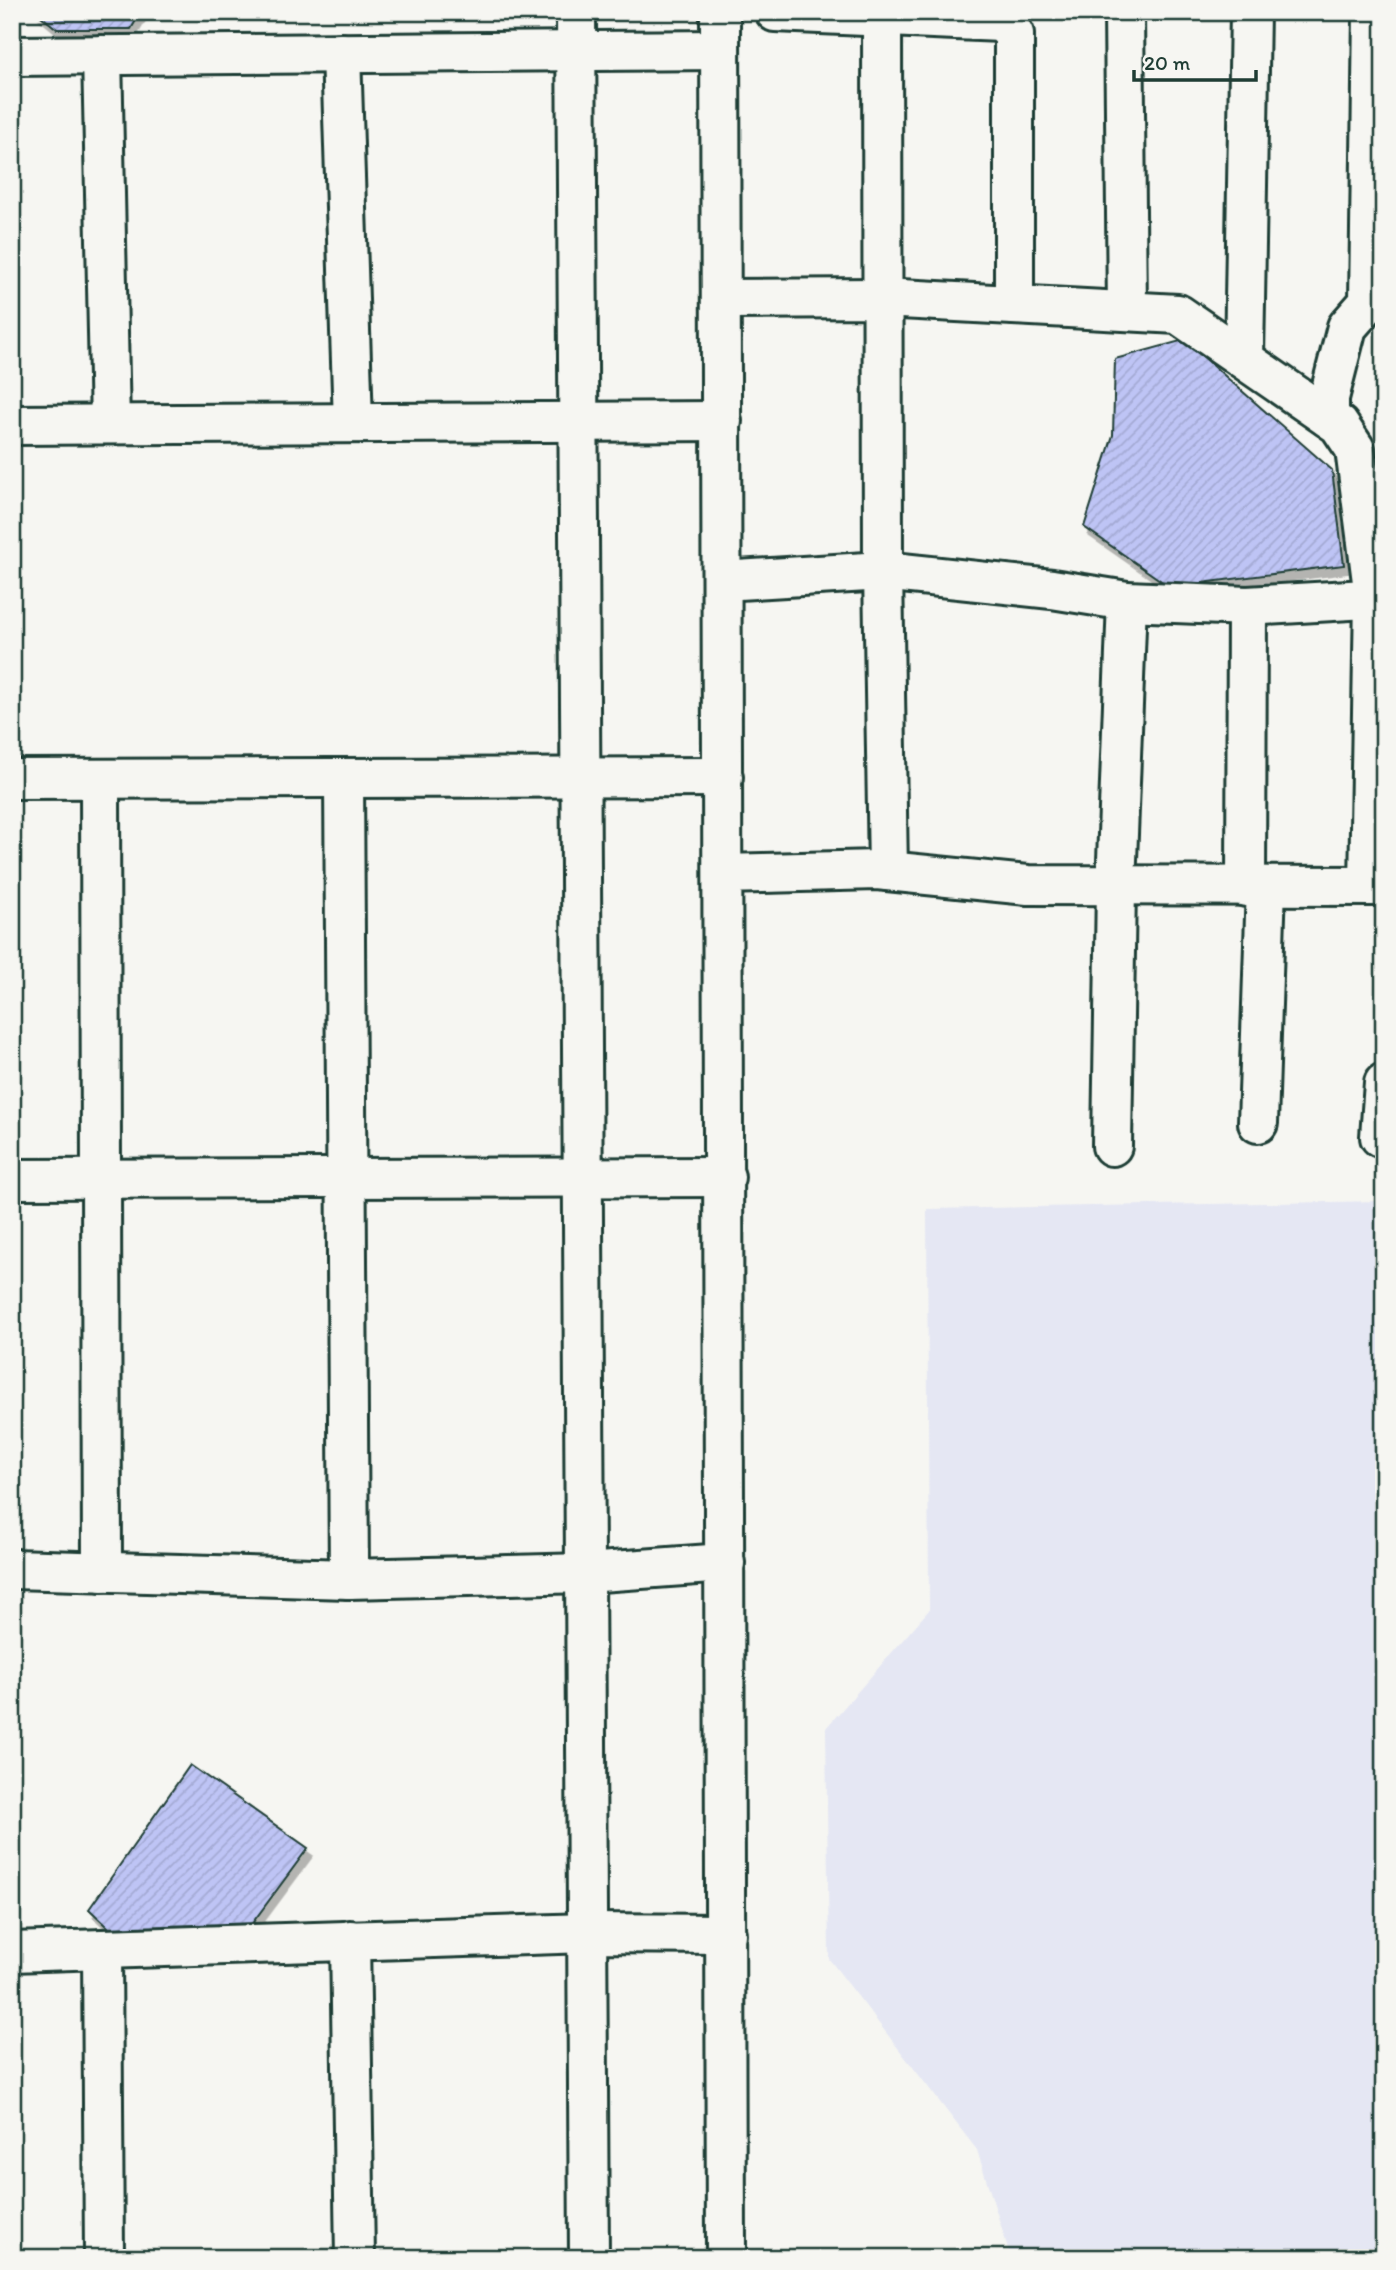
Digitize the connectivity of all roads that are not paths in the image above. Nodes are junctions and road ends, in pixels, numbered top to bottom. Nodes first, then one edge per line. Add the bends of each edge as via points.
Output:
1 (576, 12) edge
2 (720, 12) edge
3 (775, 12) edge
4 (1124, 12) edge
5 (1250, 12) edge
6 (1373, 12) edge
7 (882, 17) junction
8 (992, 17) edge
9 (720, 50) junction
10 (576, 51) junction
11 (341, 54) junction
12 (102, 55) junction
13 (12, 56) edge
14 (882, 298) junction
15 (721, 299) junction
16 (1014, 305) junction
17 (1128, 312) junction
18 (1244, 359) junction
19 (1328, 418) junction
20 (722, 421) junction
21 (579, 422) junction
22 (353, 423) junction
23 (110, 424) junction
24 (12, 425) edge
25 (883, 570) junction
26 (722, 581) junction
27 (1379, 598) edge
28 (1127, 601) junction
29 (1247, 606) junction
30 (723, 777) junction
31 (344, 778) junction
32 (581, 778) junction
33 (12, 779) edge
34 (100, 779) junction
35 (888, 871) junction
36 (724, 874) junction
37 (1116, 886) junction
38 (1376, 886) edge
39 (1256, 887) junction
40 (1384, 1083) edge
41 (1258, 1123) dead end
42 (1380, 1137) dead end
43 (1112, 1146) dead end
44 (583, 1177) junction
45 (725, 1177) junction
46 (345, 1178) junction
47 (101, 1179) junction
48 (12, 1180) edge
49 (725, 1563) junction
50 (12, 1569) edge
51 (103, 1572) junction
52 (585, 1573) junction
53 (349, 1579) junction
54 (587, 1933) junction
55 (726, 1934) junction
56 (350, 1940) junction
57 (103, 1949) junction
58 (12, 1952) edge
59 (104, 2258) edge
60 (355, 2258) edge
61 (589, 2258) edge
62 (726, 2258) edge

1 - 10 street
2 - 9 street
3 - 7 street
4 - 17 street
5 - 18 street
6 - 19 street via 1369,302 1347,327
7 - 8 street
7 - 14 street
8 - 16 street via 1014,34
9 - 10 street
9 - 15 street
10 - 11 street
10 - 21 street
11 - 12 street
11 - 22 street
12 - 13 street
12 - 23 street
14 - 15 street
14 - 16 street
14 - 25 street
15 - 20 street
16 - 17 street
17 - 18 street via 1178,314
18 - 19 street
19 - 27 street via 1339,425 1355,449
20 - 21 street
20 - 26 street
21 - 22 street
21 - 32 street
22 - 23 street
23 - 24 street
25 - 26 street
25 - 28 street
25 - 35 street
26 - 30 street
27 - 29 street
27 - 38 street
28 - 29 street
28 - 37 street
29 - 39 street
30 - 32 street
30 - 36 street
31 - 32 street
31 - 34 street
31 - 46 street
32 - 44 street
33 - 34 street
34 - 47 street
35 - 36 street
35 - 37 street via 1028,885
36 - 45 street
37 - 39 street
37 - 43 street
38 - 39 street
39 - 41 street
40 - 42 street
44 - 45 street
44 - 46 street
44 - 52 street
45 - 49 street
46 - 47 street
46 - 53 street
47 - 48 street
47 - 51 street
49 - 52 street
49 - 55 street
50 - 51 street
51 - 53 street
52 - 53 street
52 - 54 street
54 - 55 street
54 - 56 street
54 - 61 street
55 - 62 street
56 - 57 street
56 - 60 street
57 - 58 street
57 - 59 street

